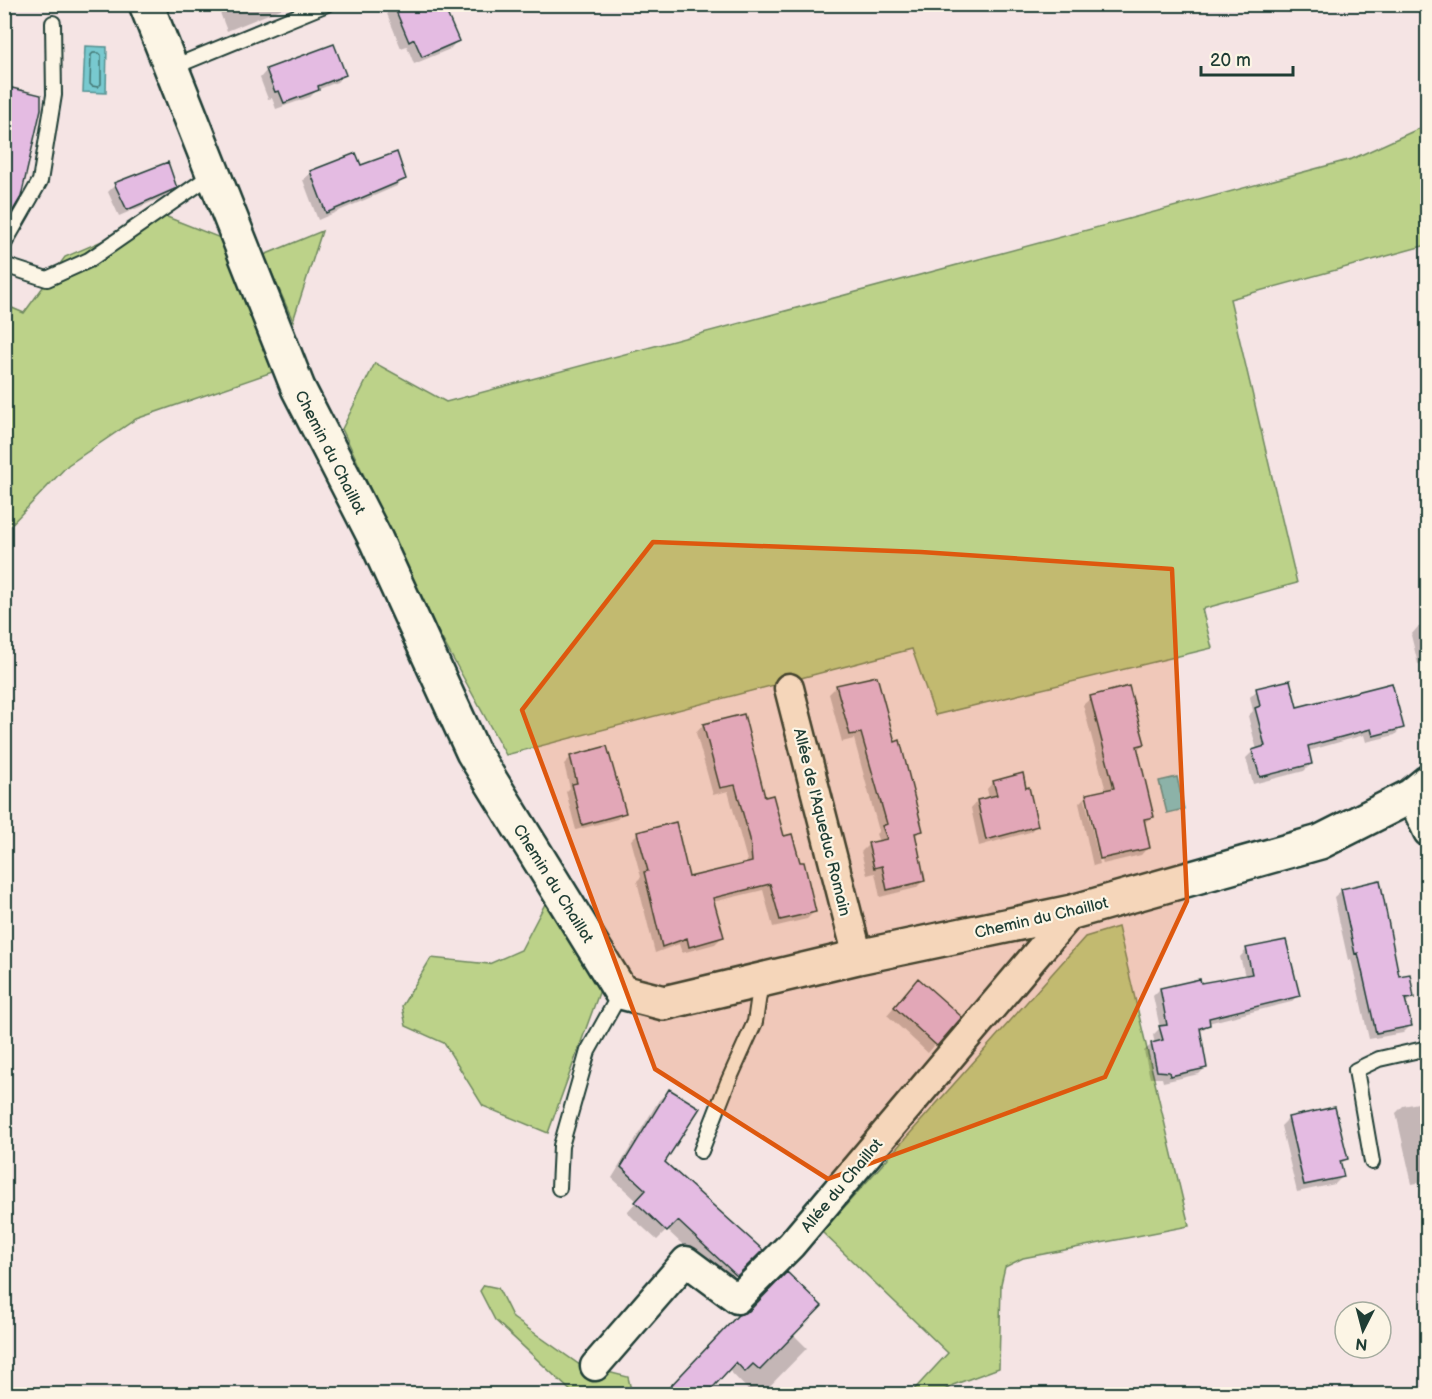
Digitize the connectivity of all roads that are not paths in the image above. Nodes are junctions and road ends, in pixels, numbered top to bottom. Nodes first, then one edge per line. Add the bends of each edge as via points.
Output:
1 (146, 4) edge
2 (327, 4) edge
3 (53, 23) dead end
4 (171, 68) junction
5 (213, 174) junction
6 (4, 244) edge
7 (4, 265) edge
8 (789, 688) dead end
9 (1419, 789) edge
10 (1428, 832) edge
11 (1072, 912) junction
12 (858, 957) junction
13 (761, 980) junction
14 (621, 992) junction
15 (1428, 1048) edge
16 (700, 1150) dead end
17 (1372, 1162) dead end
18 (559, 1188) dead end
19 (595, 1366) dead end

1 - 4 street, Chemin du Chaillot
2 - 4 lane
3 - 6 lane via 54,95 40,181
4 - 5 street, Chemin du Chaillot
5 - 7 lane via 89,260 47,279
5 - 14 street, Chemin du Chaillot via 298,388 376,540 473,752
8 - 12 street, Allée de l'Aqueduc Romain
9 - 10 street
9 - 11 street, Chemin du Chaillot via 1320,842
11 - 12 street, Chemin du Chaillot
11 - 19 street, Allée du Chaillot via 791,1245 736,1299 686,1261
12 - 13 street, Chemin du Chaillot
13 - 14 street, Chemin du Chaillot via 664,1003
13 - 16 lane via 755,1022
14 - 18 lane via 588,1051 561,1146
15 - 17 lane via 1379,1059 1356,1070

